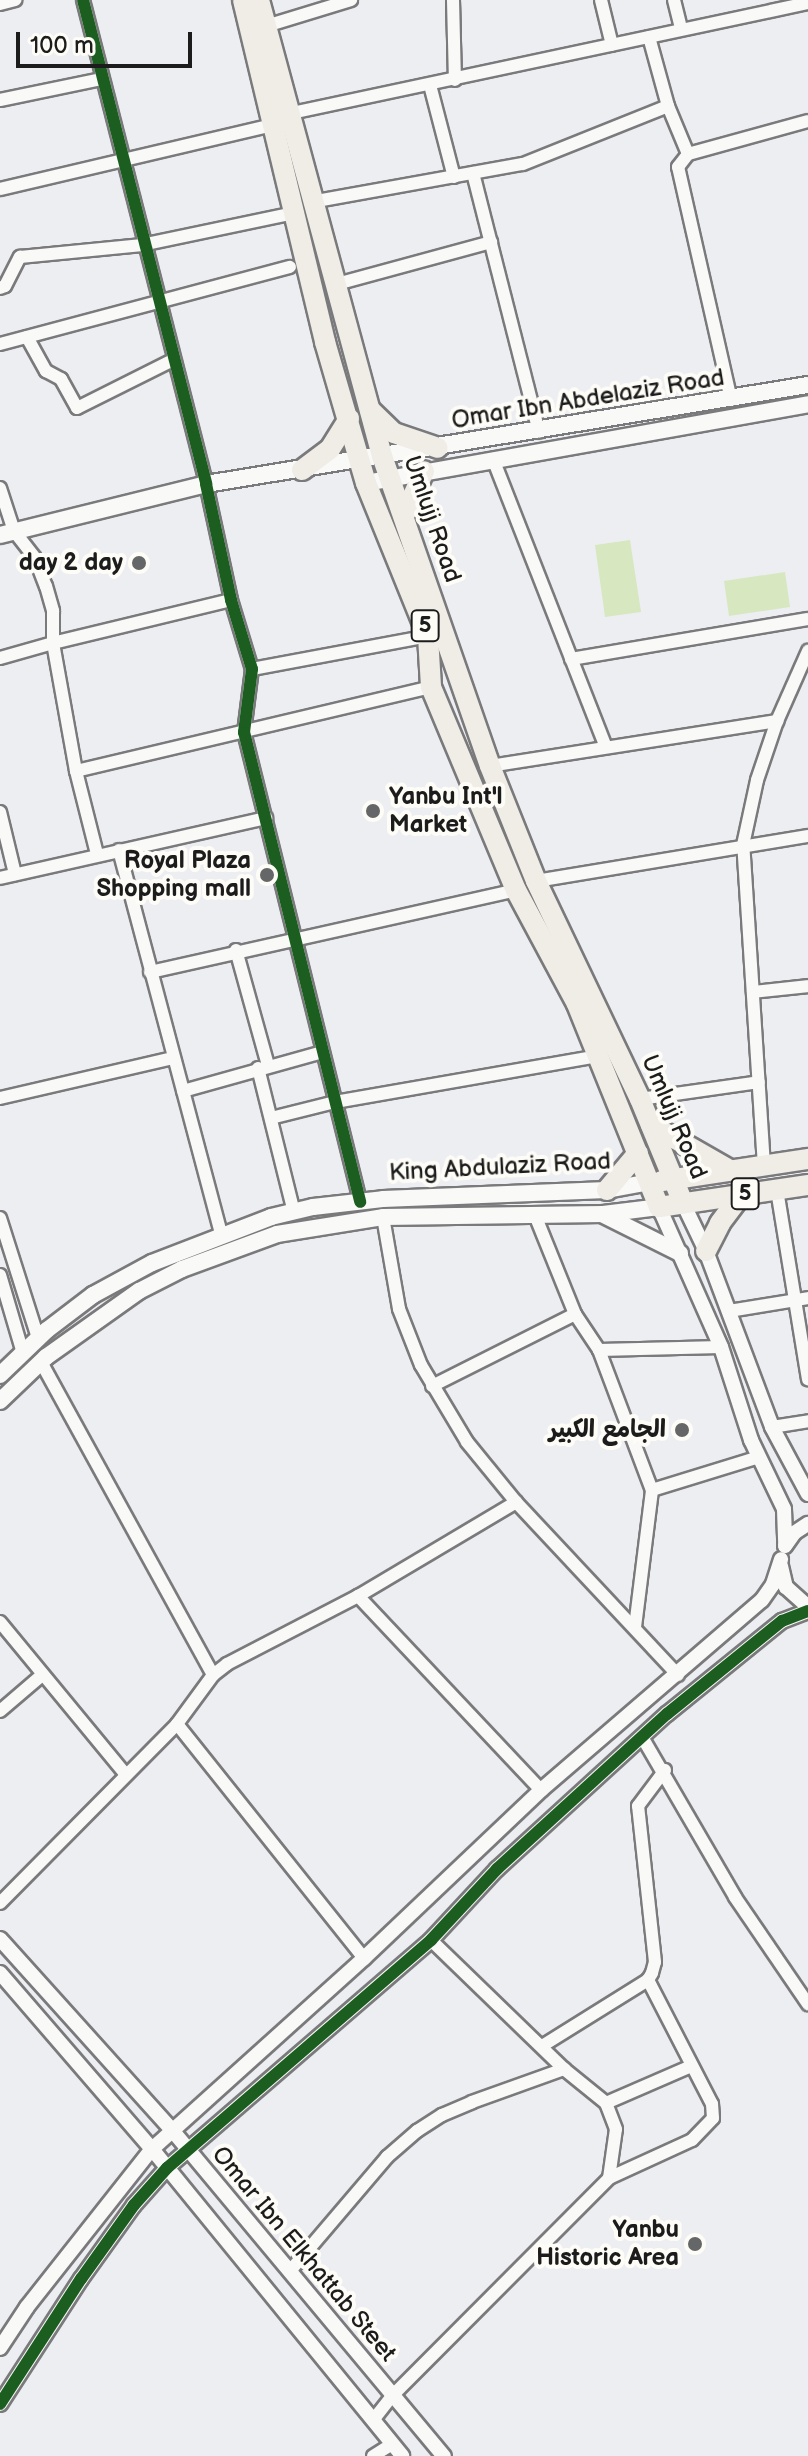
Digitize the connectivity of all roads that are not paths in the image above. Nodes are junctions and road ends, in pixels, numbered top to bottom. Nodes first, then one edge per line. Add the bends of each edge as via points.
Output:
1 (15, 0) edge
2 (83, 0) edge
3 (243, 0) edge
4 (259, 0) edge
5 (351, 0) edge
6 (453, 0) edge
7 (601, 0) edge
8 (674, 0) edge
9 (744, 0) edge
10 (794, 3) edge
11 (808, 3) edge
12 (0, 4) edge
13 (746, 14) junction
14 (266, 26) junction
15 (681, 29) junction
16 (649, 37) junction
17 (612, 45) junction
18 (101, 79) junction
19 (455, 80) junction
20 (430, 85) junction
21 (0, 100) edge
22 (668, 106) junction
23 (280, 120) junction
24 (808, 121) edge
25 (688, 154) junction
26 (121, 160) junction
27 (473, 173) junction
28 (454, 177) junction
29 (0, 189) edge
30 (303, 207) junction
31 (491, 242) junction
32 (142, 245) junction
33 (290, 267) dead end
34 (333, 285) junction
35 (0, 288) edge
36 (157, 301) junction
37 (27, 337) junction
38 (0, 344) edge
39 (173, 360) junction
40 (808, 385) edge
41 (731, 400) junction
42 (808, 404) edge
43 (369, 410) junction
44 (349, 419) junction
45 (539, 432) junction
46 (438, 448) junction
47 (382, 456) junction
48 (493, 459) junction
49 (359, 461) junction
50 (302, 470) junction
51 (424, 471) junction
52 (389, 478) junction
53 (366, 483) junction
54 (206, 484) junction
55 (0, 488) edge
56 (404, 516) junction
57 (7, 533) edge
58 (231, 600) junction
59 (808, 619) edge
60 (428, 636) junction
61 (53, 643) junction
62 (808, 651) edge
63 (0, 658) edge
64 (571, 659) junction
65 (252, 669) junction
66 (431, 687) junction
67 (777, 721) junction
68 (244, 732) junction
69 (606, 747) junction
70 (490, 766) junction
71 (76, 771) junction
72 (0, 812) edge
73 (266, 818) junction
74 (808, 836) edge
75 (743, 845) junction
76 (119, 850) junction
77 (97, 854) junction
78 (15, 874) junction
79 (0, 878) edge
80 (536, 881) junction
81 (516, 890) junction
82 (295, 937) junction
83 (236, 950) junction
84 (150, 972) junction
85 (808, 986) edge
86 (753, 992) junction
87 (323, 1052) junction
88 (599, 1056) junction
89 (173, 1058) junction
90 (263, 1066) junction
91 (759, 1082) junction
92 (183, 1091) junction
93 (0, 1098) edge
94 (640, 1099) junction
95 (335, 1102) junction
96 (271, 1118) junction
97 (651, 1125) junction
98 (638, 1153) junction
99 (808, 1159) edge
100 (764, 1166) junction
101 (730, 1170) junction
102 (673, 1179) junction
103 (650, 1182) junction
104 (808, 1185) edge
105 (607, 1190) junction
106 (777, 1190) junction
107 (742, 1194) junction
108 (360, 1202) junction
109 (683, 1203) junction
110 (659, 1207) junction
111 (294, 1212) junction
112 (603, 1214) junction
113 (535, 1215) junction
114 (383, 1217) junction
115 (0, 1218) edge
116 (221, 1234) junction
117 (706, 1251) junction
118 (680, 1253) junction
119 (0, 1275) edge
120 (2, 1294) edge
121 (808, 1298) edge
122 (793, 1301) junction
123 (729, 1311) junction
124 (575, 1314) junction
125 (38, 1338) junction
126 (721, 1347) junction
127 (599, 1350) junction
128 (23, 1353) junction
129 (41, 1362) junction
130 (0, 1375) edge
131 (808, 1379) edge
132 (432, 1386) junction
133 (0, 1401) edge
134 (808, 1421) edge
135 (772, 1427) junction
136 (759, 1457) junction
137 (652, 1490) junction
138 (808, 1494) edge
139 (516, 1502) junction
140 (808, 1524) edge
141 (783, 1552) junction
142 (358, 1596) junction
143 (808, 1609) edge
144 (0, 1622) edge
145 (635, 1627) junction
146 (213, 1675) junction
147 (678, 1675) junction
148 (41, 1676) junction
149 (0, 1711) edge
150 (177, 1724) junction
151 (642, 1737) junction
152 (665, 1770) junction
153 (126, 1775) junction
154 (541, 1790) junction
155 (0, 1903) edge
156 (0, 1939) edge
157 (431, 1940) junction
158 (364, 1958) junction
159 (0, 1973) edge
160 (648, 1980) junction
161 (808, 2004) edge
162 (542, 2046) junction
163 (691, 2066) junction
164 (564, 2069) junction
165 (606, 2103) junction
166 (172, 2130) junction
167 (152, 2149) junction
168 (189, 2150) junction
169 (167, 2168) junction
170 (609, 2178) junction
171 (290, 2271) junction
172 (0, 2348) edge
173 (393, 2395) junction
174 (0, 2404) edge
175 (374, 2419) junction
176 (392, 2444) junction
177 (373, 2456) edge
178 (402, 2456) edge
179 (444, 2456) edge

1 - 12 street
2 - 18 street
3 - 23 highway, Umlujj Road / 5
4 - 14 highway, Umlujj Road / 5
5 - 14 street
6 - 19 street
7 - 17 street
8 - 15 street
9 - 13 street
10 - 11 street
10 - 13 street
13 - 15 street
14 - 23 highway, Umlujj Road / 5
15 - 16 street
16 - 17 street
16 - 22 street
17 - 19 street
18 - 21 street
18 - 26 street
19 - 20 street
20 - 23 street
20 - 28 street
22 - 25 street
22 - 27 street via 523,164
23 - 26 street
23 - 30 highway, Umlujj Road / 5
24 - 25 street
25 - 41 street via 678,167
26 - 29 street
26 - 32 street
27 - 28 street
27 - 31 street
28 - 30 street
30 - 32 street
30 - 34 highway, Umlujj Road / 5
30 - 44 highway, Umlujj Road / 5 via 325,342
31 - 34 street
31 - 45 street
32 - 35 street via 20,257
32 - 36 street
33 - 36 street
34 - 43 highway, Umlujj Road / 5
36 - 37 street
36 - 39 street
37 - 38 street
37 - 39 street via 46,371 61,379 77,408
39 - 54 street
40 - 41 main road, Omar Ibn Abdelaziz Road
41 - 45 main road, Omar Ibn Abdelaziz Road
42 - 48 main road, Omar Ibn Abdelaziz Road
43 - 46 highway via 394,433
43 - 47 highway, Umlujj Road / 5
44 - 49 highway, Umlujj Road / 5
44 - 50 highway via 330,449
45 - 46 main road, Omar Ibn Abdelaziz Road
46 - 47 main road, Omar Ibn Abdelaziz Road
47 - 49 main road, Omar Ibn Abdelaziz Road
47 - 52 highway, Umlujj Road / 5
48 - 51 main road, Omar Ibn Abdelaziz Road
48 - 64 street
49 - 50 main road, Omar Ibn Abdelaziz Road
49 - 53 highway, Umlujj Road / 5
50 - 54 main road, Omar Ibn Abdelaziz Road
51 - 52 main road, Omar Ibn Abdelaziz Road
51 - 56 highway
52 - 53 main road, Omar Ibn Abdelaziz Road
52 - 56 highway, Umlujj Road / 5
53 - 60 highway, Umlujj Road / 5
54 - 57 main road, Omar Ibn Abdelaziz Road
54 - 58 street
55 - 57 street
56 - 70 highway, Umlujj Road / 5
57 - 61 street via 35,558 53,611
58 - 61 street
58 - 65 street
59 - 64 street
60 - 65 street
60 - 66 highway, Umlujj Road / 5
61 - 63 street
61 - 71 street
62 - 67 street
64 - 69 street
65 - 68 street
66 - 68 street
66 - 81 highway, Umlujj Road / 5
67 - 69 street
67 - 75 street
68 - 71 street
68 - 73 street
69 - 70 street
70 - 80 highway, Umlujj Road / 5
71 - 77 street
72 - 78 street
73 - 76 street
73 - 82 street
74 - 75 street
75 - 80 street
75 - 86 street
76 - 77 street
76 - 84 street
77 - 78 street
78 - 79 street
80 - 94 highway, Umlujj Road / 5
81 - 82 street
81 - 88 highway, Umlujj Road / 5
82 - 83 street
82 - 87 street
83 - 84 street
83 - 90 street
84 - 89 street
85 - 86 street
86 - 91 street
87 - 90 street
87 - 95 street
88 - 95 street
88 - 98 highway, Umlujj Road / 5
89 - 92 street
89 - 93 street
90 - 92 street
90 - 96 street
91 - 94 street
91 - 100 street
92 - 116 street
94 - 97 highway, Umlujj Road / 5
95 - 96 street
95 - 108 street
96 - 111 street
97 - 101 highway
97 - 102 highway, Umlujj Road / 5
98 - 103 highway, Umlujj Road / 5
98 - 105 highway
99 - 100 highway, King Abdulaziz Road / 5
100 - 101 highway, King Abdulaziz Road / 5
101 - 102 highway, King Abdulaziz Road / 5
102 - 103 highway, King Abdulaziz Road / 5
102 - 109 highway, Umlujj Road / 5
103 - 105 main road, King Abdulaziz Road
103 - 110 highway, Umlujj Road / 5
104 - 106 highway, 5
105 - 108 main road, King Abdulaziz Road
106 - 107 highway, 5
106 - 122 street
107 - 109 highway, 5
107 - 117 highway
108 - 111 main road, King Abdulaziz Road
109 - 110 highway, Umlujj Road / 5
109 - 117 street
110 - 112 main road, King Abdulaziz Road
110 - 118 street
111 - 116 main road, King Abdulaziz Road
112 - 113 main road, King Abdulaziz Road
112 - 118 main road
113 - 114 main road, King Abdulaziz Road
113 - 124 street
114 - 129 main road, King Abdulaziz Road via 277,1234 182,1269 97,1318
114 - 132 street via 399,1309
115 - 125 street
116 - 125 main road, King Abdulaziz Road via 93,1295
117 - 123 street
118 - 126 street
119 - 120 street
120 - 128 street
121 - 122 street
122 - 123 street
122 - 131 street
123 - 135 street
124 - 127 street
124 - 132 street
125 - 128 main road, King Abdulaziz Road
126 - 127 street
126 - 136 street
127 - 137 street
128 - 130 main road, King Abdulaziz Road
129 - 133 main road, King Abdulaziz Road
129 - 146 street
132 - 139 street via 467,1442
134 - 135 street
135 - 138 street
136 - 137 street
136 - 141 street via 784,1509
137 - 145 street
139 - 142 street
139 - 145 street
140 - 141 street via 794,1533
141 - 143 street via 786,1587
141 - 147 street via 762,1600
142 - 146 street
142 - 154 street
143 - 151 street via 782,1621
144 - 148 street
145 - 147 street
146 - 150 street
147 - 154 street
148 - 149 street
148 - 153 street
150 - 153 street
150 - 158 street
151 - 152 street
151 - 157 street via 497,1869
152 - 160 street via 638,1806 655,1962
152 - 161 street via 735,1897
153 - 155 street
154 - 158 street
156 - 166 street, Omar Ibn Elkhattab Steet
157 - 162 street
157 - 168 street
158 - 166 street
159 - 167 street
160 - 162 street
160 - 163 street
162 - 164 street
163 - 165 street
163 - 170 street via 712,2104 713,2118 706,2129
164 - 165 street
164 - 171 street via 442,2115 417,2131 370,2176
165 - 170 street via 616,2129
166 - 167 street
166 - 168 street, Omar Ibn Elkhattab Steet
167 - 169 street
167 - 172 street
168 - 169 street
168 - 171 street, Omar Ibn Elkhattab Steet
169 - 174 street via 81,2279
169 - 175 street
170 - 173 street
171 - 173 street, Omar Ibn Elkhattab Steet
173 - 175 street
173 - 179 street, Omar Ibn Elkhattab Steet
175 - 176 street
176 - 177 street
176 - 178 street

